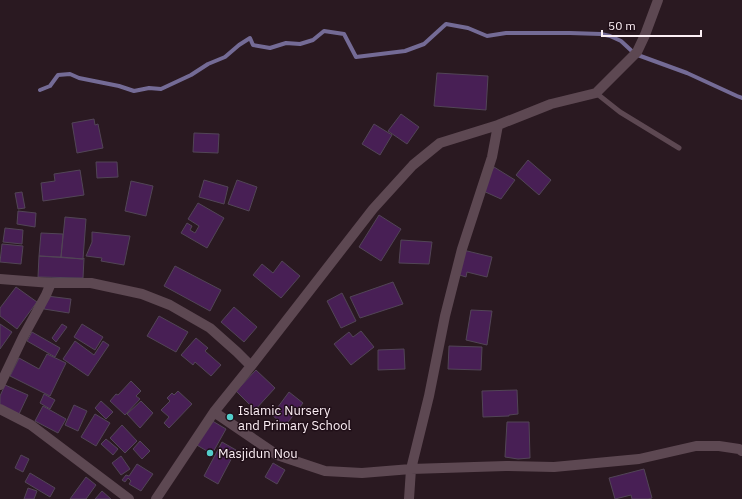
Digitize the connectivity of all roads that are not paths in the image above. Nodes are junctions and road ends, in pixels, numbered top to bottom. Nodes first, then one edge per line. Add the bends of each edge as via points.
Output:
1 (658, 1) edge
2 (596, 93) junction
3 (498, 125) junction
4 (679, 148) dead end
5 (0, 279) edge
6 (51, 283) junction
7 (251, 366) junction
8 (0, 385) edge
9 (0, 409) edge
10 (214, 412) junction
11 (742, 451) edge
12 (411, 469) junction
13 (129, 499) edge
14 (156, 499) edge
15 (409, 499) edge

1 - 2 street via 637,52
2 - 3 street via 552,104
2 - 4 lane via 620,112
3 - 7 street via 440,143 413,165 374,209
3 - 12 street via 492,157 462,249 445,316
5 - 6 street
6 - 7 street via 91,283 142,294 170,305 210,328
6 - 8 street
7 - 10 street
9 - 13 street via 31,425
10 - 12 street via 277,455 325,471 362,473
10 - 14 street
11 - 12 street via 719,446 696,446 639,459 554,467
12 - 15 street

